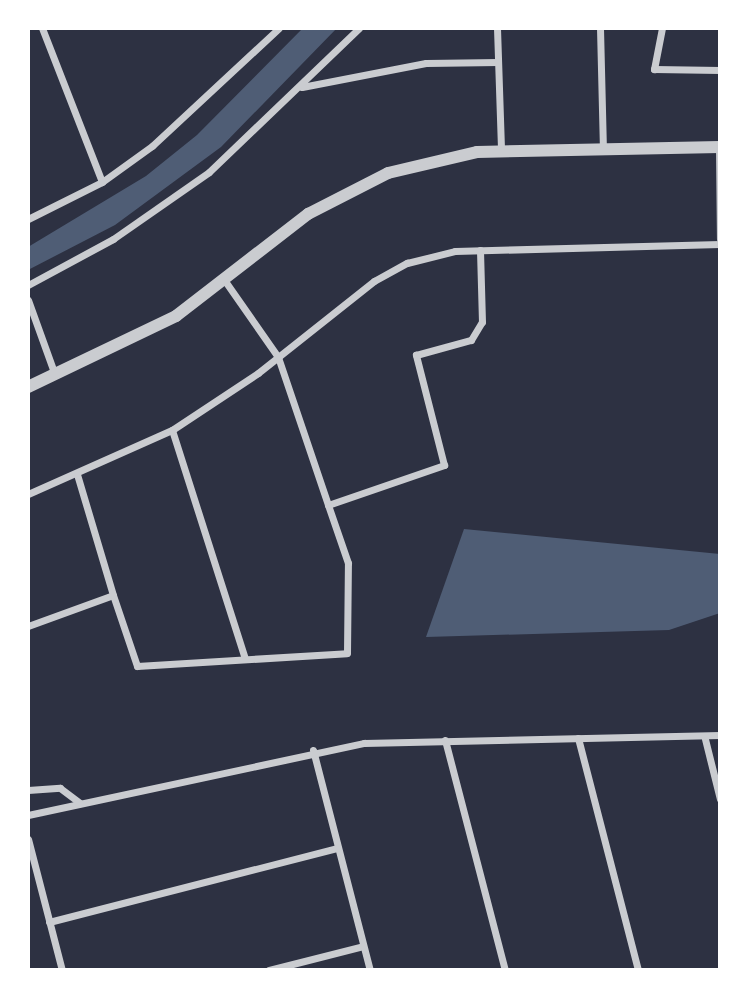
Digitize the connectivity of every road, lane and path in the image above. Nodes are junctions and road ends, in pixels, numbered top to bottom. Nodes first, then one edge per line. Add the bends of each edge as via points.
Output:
1 (42, 28) edge
2 (279, 28) edge
3 (359, 28) edge
4 (498, 28) edge
5 (600, 28) edge
6 (662, 28) edge
7 (498, 62) junction
8 (720, 69) edge
9 (300, 88) junction
10 (719, 147) edge
11 (603, 149) junction
12 (501, 151) junction
13 (102, 182) junction
14 (28, 219) edge
15 (720, 242) edge
16 (480, 250) junction
17 (225, 281) junction
18 (28, 285) edge
19 (28, 300) edge
20 (278, 358) junction
21 (55, 376) junction
22 (28, 387) edge
23 (172, 430) junction
24 (77, 474) junction
25 (28, 494) edge
26 (328, 505) junction
27 (113, 595) junction
28 (28, 626) edge
29 (245, 659) junction
30 (720, 735) edge
31 (579, 738) junction
32 (705, 739) junction
33 (444, 740) junction
34 (313, 750) junction
35 (28, 790) edge
36 (720, 799) edge
37 (80, 803) junction
38 (28, 816) edge
39 (28, 839) edge
40 (338, 848) junction
41 (49, 922) junction
42 (363, 946) junction
43 (62, 970) edge
44 (269, 970) edge
45 (370, 970) edge
46 (505, 970) edge
47 (638, 970) edge

1 - 13 street
2 - 13 street via 214,94
3 - 9 street
4 - 7 street
5 - 11 street
6 - 8 street via 654,68
7 - 9 street via 426,63
7 - 12 street
9 - 18 street via 209,172 113,239
10 - 11 street
10 - 15 street
11 - 12 street
12 - 17 street via 427,161 339,194
13 - 14 street
15 - 16 street
16 - 20 street via 455,251 396,269
16 - 26 street via 482,322 471,341 416,355 444,465
17 - 20 street
17 - 21 street via 141,337
19 - 21 street
20 - 23 street
20 - 26 street
21 - 22 street
23 - 24 street
23 - 29 street
24 - 25 street
24 - 27 street
26 - 29 street via 348,563 347,653
27 - 28 street
27 - 29 street via 137,666
30 - 32 street
31 - 32 street
31 - 33 street
31 - 47 street
32 - 36 street
33 - 34 street
33 - 46 street
34 - 37 street
34 - 40 street
35 - 37 street via 60,788
37 - 38 street
39 - 41 street
40 - 41 street
40 - 42 street
41 - 43 street
42 - 44 street
42 - 45 street

